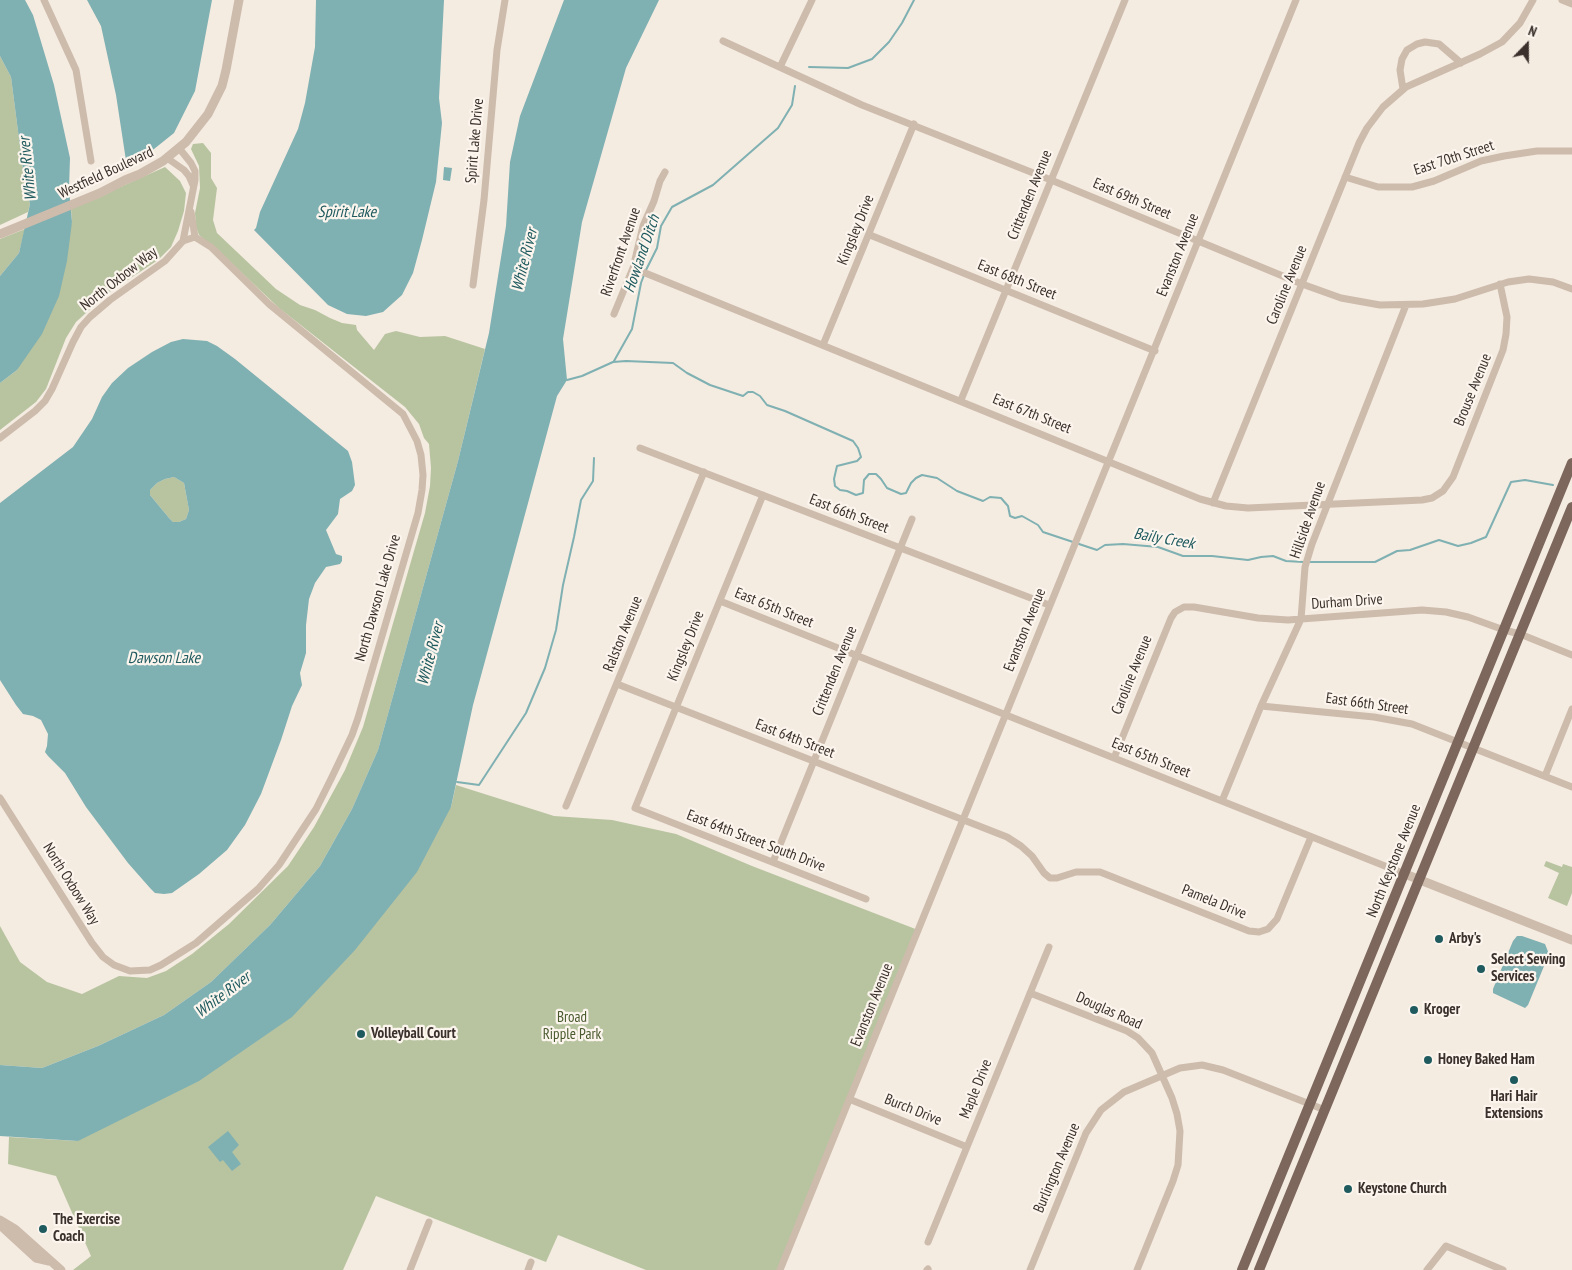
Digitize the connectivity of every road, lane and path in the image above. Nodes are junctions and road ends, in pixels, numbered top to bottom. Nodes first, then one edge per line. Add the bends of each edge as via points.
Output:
1 (44, 0) edge
2 (239, 0) edge
3 (505, 0) edge
4 (812, 0) edge
5 (1125, 0) edge
6 (1296, 0) edge
7 (1533, 0) edge
8 (1562, 0) edge
9 (1572, 4) edge
10 (723, 41) dead end
11 (1461, 63) junction
12 (780, 67) junction
13 (1403, 89) junction
14 (914, 124) junction
15 (180, 148) junction
16 (1572, 151) edge
17 (168, 158) junction
18 (91, 161) dead end
19 (665, 172) dead end
20 (1345, 177) junction
21 (1051, 180) junction
22 (194, 183) junction
23 (190, 206) junction
24 (0, 234) edge
25 (870, 235) junction
26 (189, 239) junction
27 (1199, 242) junction
28 (633, 268) junction
29 (1302, 284) junction
30 (1500, 284) junction
31 (473, 285) dead end
32 (1572, 289) edge
33 (1006, 290) junction
34 (1406, 305) junction
35 (614, 314) dead end
36 (823, 345) junction
37 (1155, 351) junction
38 (961, 400) junction
39 (0, 438) edge
40 (640, 448) dead end
41 (1109, 461) junction
42 (1571, 464) edge
43 (704, 472) junction
44 (763, 495) junction
45 (1434, 496) joint
46 (1213, 503) junction
47 (1326, 505) junction
48 (1572, 507) edge
49 (912, 519) dead end
50 (900, 549) junction
51 (720, 601) junction
52 (1049, 605) junction
53 (1182, 608) joint
54 (1301, 619) junction
55 (1512, 632) junction
56 (1572, 655) edge
57 (857, 656) junction
58 (617, 684) junction
59 (1261, 706) junction
60 (676, 708) junction
61 (1572, 709) edge
62 (1006, 715) junction
63 (1466, 744) junction
64 (1114, 758) junction
65 (814, 762) junction
66 (1545, 776) junction
67 (1572, 787) edge
68 (0, 798) edge
69 (1222, 801) junction
70 (566, 806) dead end
71 (635, 808) joint
72 (962, 820) junction
73 (1311, 836) junction
74 (773, 862) junction
75 (1404, 874) junction
76 (1419, 880) junction
77 (866, 899) dead end
78 (1572, 940) edge
79 (1049, 947) dead end
80 (130, 971) joint
81 (1030, 993) junction
82 (1162, 1075) junction
83 (849, 1099) junction
84 (1310, 1104) junction
85 (1325, 1110) junction
86 (967, 1147) junction
87 (0, 1220) edge
88 (429, 1222) dead end
89 (0, 1225) edge
90 (928, 1242) dead end
91 (49, 1261) junction
92 (531, 1262) dead end
93 (61, 1270) edge
94 (410, 1270) edge
95 (528, 1270) edge
96 (780, 1270) edge
97 (1030, 1270) edge
98 (1136, 1270) edge
99 (1242, 1270) edge
100 (1259, 1270) edge
101 (1427, 1270) edge
102 (1503, 1270) edge

1 - 18 street via 76,70
2 - 15 street, Westfield Boulevard via 220,90 203,122
3 - 31 street, Spirit Lake Drive
4 - 12 street
5 - 21 street, Crittenden Avenue
6 - 27 street, Evanston Avenue
7 - 11 street, Caroline Avenue via 1526,15 1507,38
8 - 9 street
10 - 12 street, East 69th Street
11 - 13 street, Caroline Avenue
11 - 13 street via 1439,44 1417,44 1407,50 1402,59
12 - 14 street, East 69th Street via 862,105
13 - 20 street, Caroline Avenue via 1370,124
14 - 21 street, East 69th Street
14 - 25 street, Kingsley Drive
15 - 17 street, Westfield Boulevard
15 - 22 street via 191,163
16 - 20 street, East 70th Street via 1537,151 1504,156 1481,161 1434,181 1406,187 1378,187
17 - 22 street
17 - 24 street, Westfield Boulevard via 100,193
19 - 28 street, Riverfront Avenue via 643,226
20 - 29 street, Caroline Avenue
21 - 27 street, East 69th Street
21 - 33 street, Crittenden Avenue
22 - 23 street
23 - 26 street
23 - 26 street
25 - 33 street, East 68th Street
25 - 36 street, Kingsley Drive
26 - 39 street, North Oxbow Way via 86,322 72,342 45,401
26 - 80 street, North Dawson Lake Drive via 210,247 269,304 403,414 420,449 422,490 358,718 316,809 279,865 258,889 196,943 161,965 145,971
27 - 29 street, East 69th Street
27 - 37 street, Evanston Avenue
28 - 35 street, Riverfront Avenue
28 - 36 street, East 67th Street
29 - 34 street, East 69th Street via 1354,301
29 - 46 street, Caroline Avenue
30 - 32 street, East 69th Street via 1536,279
30 - 34 street, East 69th Street via 1449,300
30 - 45 street, Brouse Avenue via 1507,324 1501,356 1453,477
33 - 37 street, East 68th Street
33 - 38 street, Crittenden Avenue
34 - 47 street, Hillside Avenue
36 - 38 street, East 67th Street
37 - 41 street, Evanston Avenue
38 - 41 street, East 67th Street
40 - 43 street, East 66th Street
41 - 46 street, East 67th Street
41 - 52 street, Evanston Avenue
42 - 55 main road, North Keystone Avenue
43 - 44 street, East 66th Street
43 - 58 street, Ralston Avenue
44 - 50 street, East 66th Street
44 - 51 street, Kingsley Drive
45 - 47 street, East 67th Street via 1422,500
46 - 47 street, East 67th Street via 1248,508
47 - 54 street, Hillside Avenue via 1305,566
48 - 55 main road, North Keystone Avenue
49 - 50 street, Crittenden Avenue
50 - 52 street, East 66th Street
50 - 57 street, Crittenden Avenue
51 - 57 street, East 65th Street
51 - 60 street, Kingsley Drive
52 - 62 street, Evanston Avenue
53 - 54 street, Durham Drive
53 - 64 street, Caroline Avenue via 1171,618
54 - 55 street, Durham Drive via 1430,611 1461,615
54 - 59 street, Hillside Avenue
55 - 56 street, Durham Drive
55 - 63 main road, North Keystone Avenue
55 - 63 main road, North Keystone Avenue
57 - 62 street, East 65th Street
57 - 65 street, Crittenden Avenue
58 - 60 street, East 64th Street
58 - 70 street, Ralston Avenue
59 - 63 street, East 66th Street via 1395,720
59 - 69 street, Hillside Avenue
60 - 65 street, East 64th Street
60 - 71 street, Kingsley Drive
61 - 66 street
62 - 64 street, East 65th Street
62 - 72 street, Evanston Avenue
63 - 66 street, East 66th Street
63 - 75 main road, North Keystone Avenue
63 - 76 main road, North Keystone Avenue
64 - 69 street, East 65th Street
65 - 72 street, East 64th Street
65 - 74 street, Crittenden Avenue
66 - 67 street, East 66th Street
68 - 80 street, North Oxbow Way via 103,957
69 - 73 street, East 65th Street
71 - 74 street, East 64th Street South Drive
72 - 73 street, Pamela Drive via 1021,846 1053,879 1076,872 1100,872 1249,931 1259,932 1268,929 1277,919
72 - 83 street, Evanston Avenue
73 - 75 street, East 65th Street
74 - 77 street, East 64th Street South Drive
75 - 76 street, East 65th Street
75 - 84 main road, North Keystone Avenue
76 - 78 street, East 65th Street
76 - 85 main road, North Keystone Avenue
79 - 81 street, Maple Drive
81 - 82 street, Douglas Road via 1133,1034 1148,1047
81 - 86 street, Maple Drive
82 - 84 street, Burlington Avenue via 1192,1066 1212,1066
82 - 97 street, Burlington Avenue via 1116,1097 1092,1121
82 - 98 street, Douglas Road via 1177,1114 1180,1155 1174,1178
83 - 86 street, Burch Drive
83 - 96 street, Evanston Avenue
84 - 85 street, Burlington Avenue
84 - 99 main road, North Keystone Avenue
85 - 100 main road, North Keystone Avenue
86 - 90 street, Maple Drive
87 - 91 street via 15,1229
88 - 94 street
89 - 91 street via 36,1258
91 - 93 street
92 - 95 street
101 - 102 street via 1446,1246

